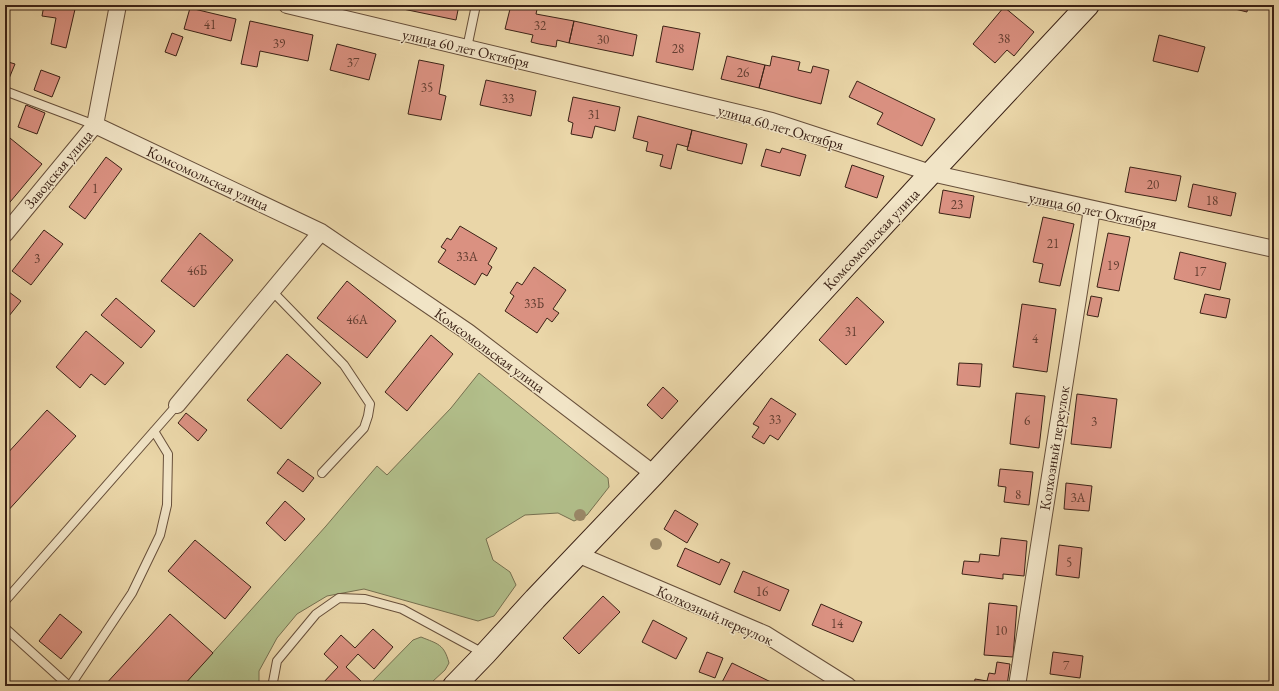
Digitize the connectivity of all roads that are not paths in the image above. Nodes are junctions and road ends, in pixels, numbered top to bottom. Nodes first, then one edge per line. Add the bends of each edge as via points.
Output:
1 (118, 5) edge
2 (286, 5) edge
3 (476, 5) edge
4 (1088, 5) edge
5 (467, 48) junction
6 (5, 91) edge
7 (95, 125) junction
8 (931, 174) junction
9 (1092, 209) junction
10 (321, 232) junction
11 (5, 234) edge
12 (1274, 250) edge
13 (272, 291) junction
14 (177, 405) joint
15 (154, 431) junction
16 (322, 473) dead end
17 (654, 474) junction
18 (577, 554) junction
19 (5, 601) edge
20 (5, 628) edge
21 (485, 654) junction
22 (70, 686) edge
23 (274, 686) edge
24 (454, 686) edge
25 (848, 686) edge
26 (1017, 686) edge

1 - 7 street, Заводская улица
2 - 5 street, улица 60 лет Октября
3 - 5 lane
4 - 8 main road, Комсомольская улица
5 - 8 street, улица 60 лет Октября via 772,121
6 - 7 lane
7 - 10 street, Комсомольская улица
7 - 11 street, Заводская улица
8 - 9 street, улица 60 лет Октября
8 - 17 main road, Комсомольская улица
9 - 12 street, улица 60 лет Октября
9 - 26 street, Колхозный переулок
10 - 13 street
10 - 17 street, Комсомольская улица via 468,332
13 - 14 street
13 - 16 lane via 344,365 370,404 364,428
14 - 15 lane
15 - 19 lane
15 - 22 lane via 168,454 167,505 160,535 132,593
17 - 18 main road, Комсомольская улица
18 - 21 main road, Комсомольская улица
18 - 25 street, Колхозный переулок via 765,634
20 - 22 lane
21 - 23 lane via 402,609 365,599 339,598 316,614 277,660
21 - 24 main road, Комсомольская улица

